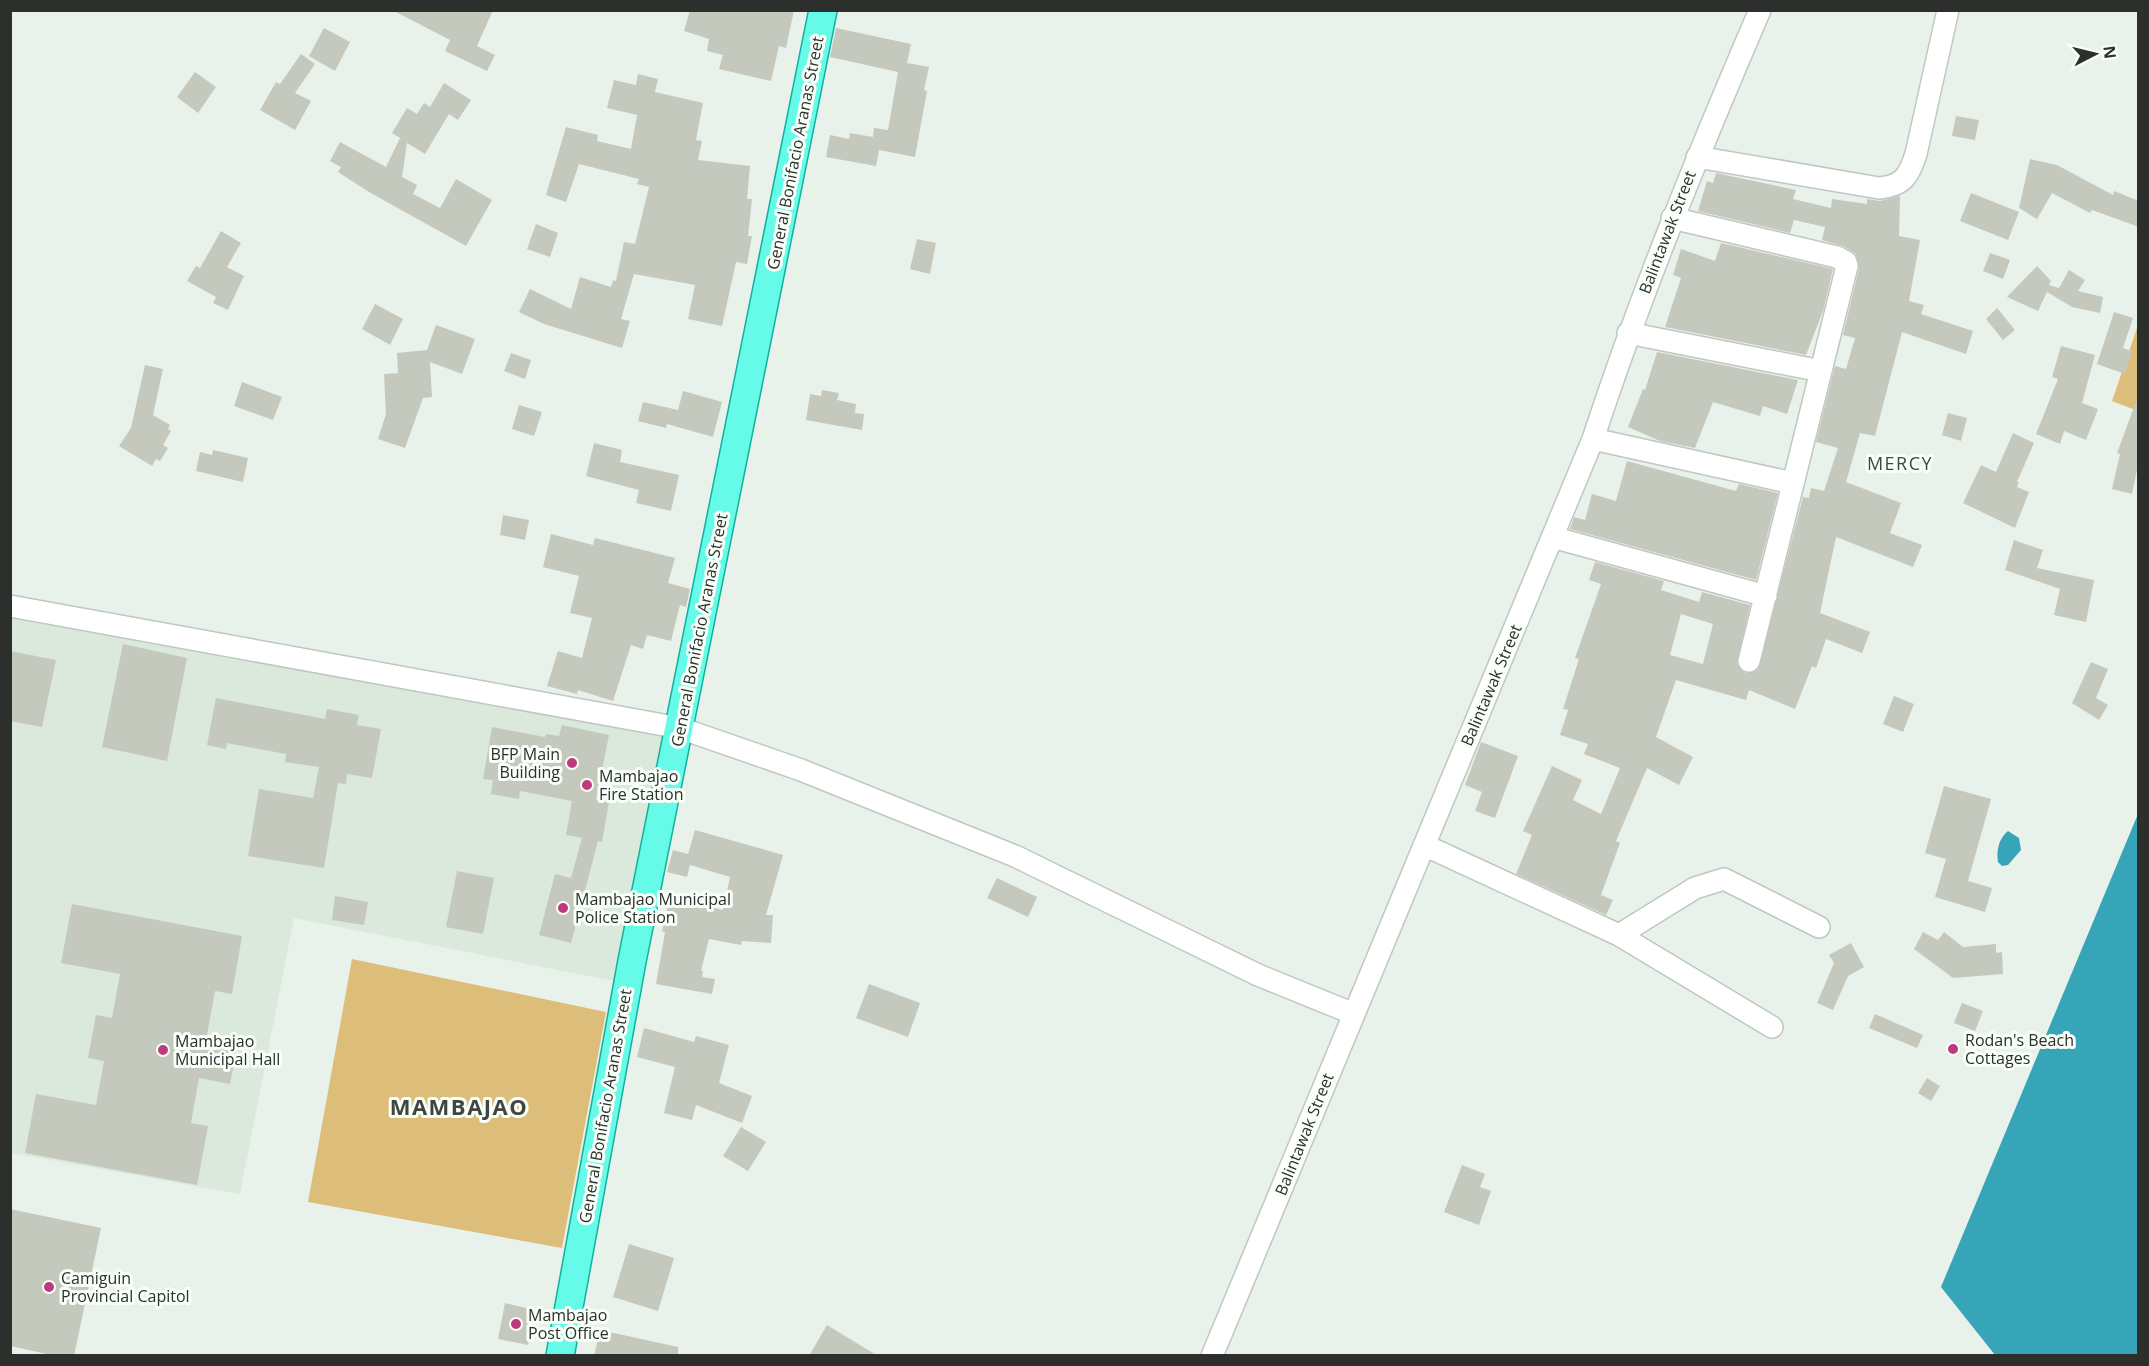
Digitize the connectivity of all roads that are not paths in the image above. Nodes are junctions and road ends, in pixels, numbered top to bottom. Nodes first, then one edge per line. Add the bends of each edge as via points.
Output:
1 (823, 10) edge
2 (1760, 10) edge
3 (1948, 10) edge
4 (1697, 157) junction
5 (1672, 218) junction
6 (1628, 333) junction
7 (1821, 371) junction
8 (1593, 439) junction
9 (1793, 483) junction
10 (1552, 537) junction
11 (1766, 596) junction
12 (10, 606) edge
13 (1749, 661) dead end
14 (680, 728) junction
15 (1424, 845) junction
16 (1819, 927) dead end
17 (1619, 935) junction
18 (1354, 1014) junction
19 (1772, 1026) dead end
20 (560, 1356) edge
21 (1212, 1356) edge

1 - 14 main road, General Bonifacio Aranas Street
2 - 4 street, Balintawak Street
3 - 4 street via 1916,154 1910,174 1902,183 1879,188
4 - 5 street, Balintawak Street
5 - 6 street, Balintawak Street
5 - 7 street via 1846,262
6 - 7 street
6 - 8 street, Balintawak Street
7 - 9 street
8 - 9 street
8 - 10 street, Balintawak Street
9 - 11 street
10 - 11 street
10 - 15 street, Balintawak Street
11 - 13 street
12 - 14 street
14 - 18 street via 801,770 1015,856 1258,975
14 - 20 main road, General Bonifacio Aranas Street via 632,961
15 - 17 street
15 - 18 street, Balintawak Street
16 - 17 street via 1724,879 1695,888
17 - 19 street
18 - 21 street, Balintawak Street

